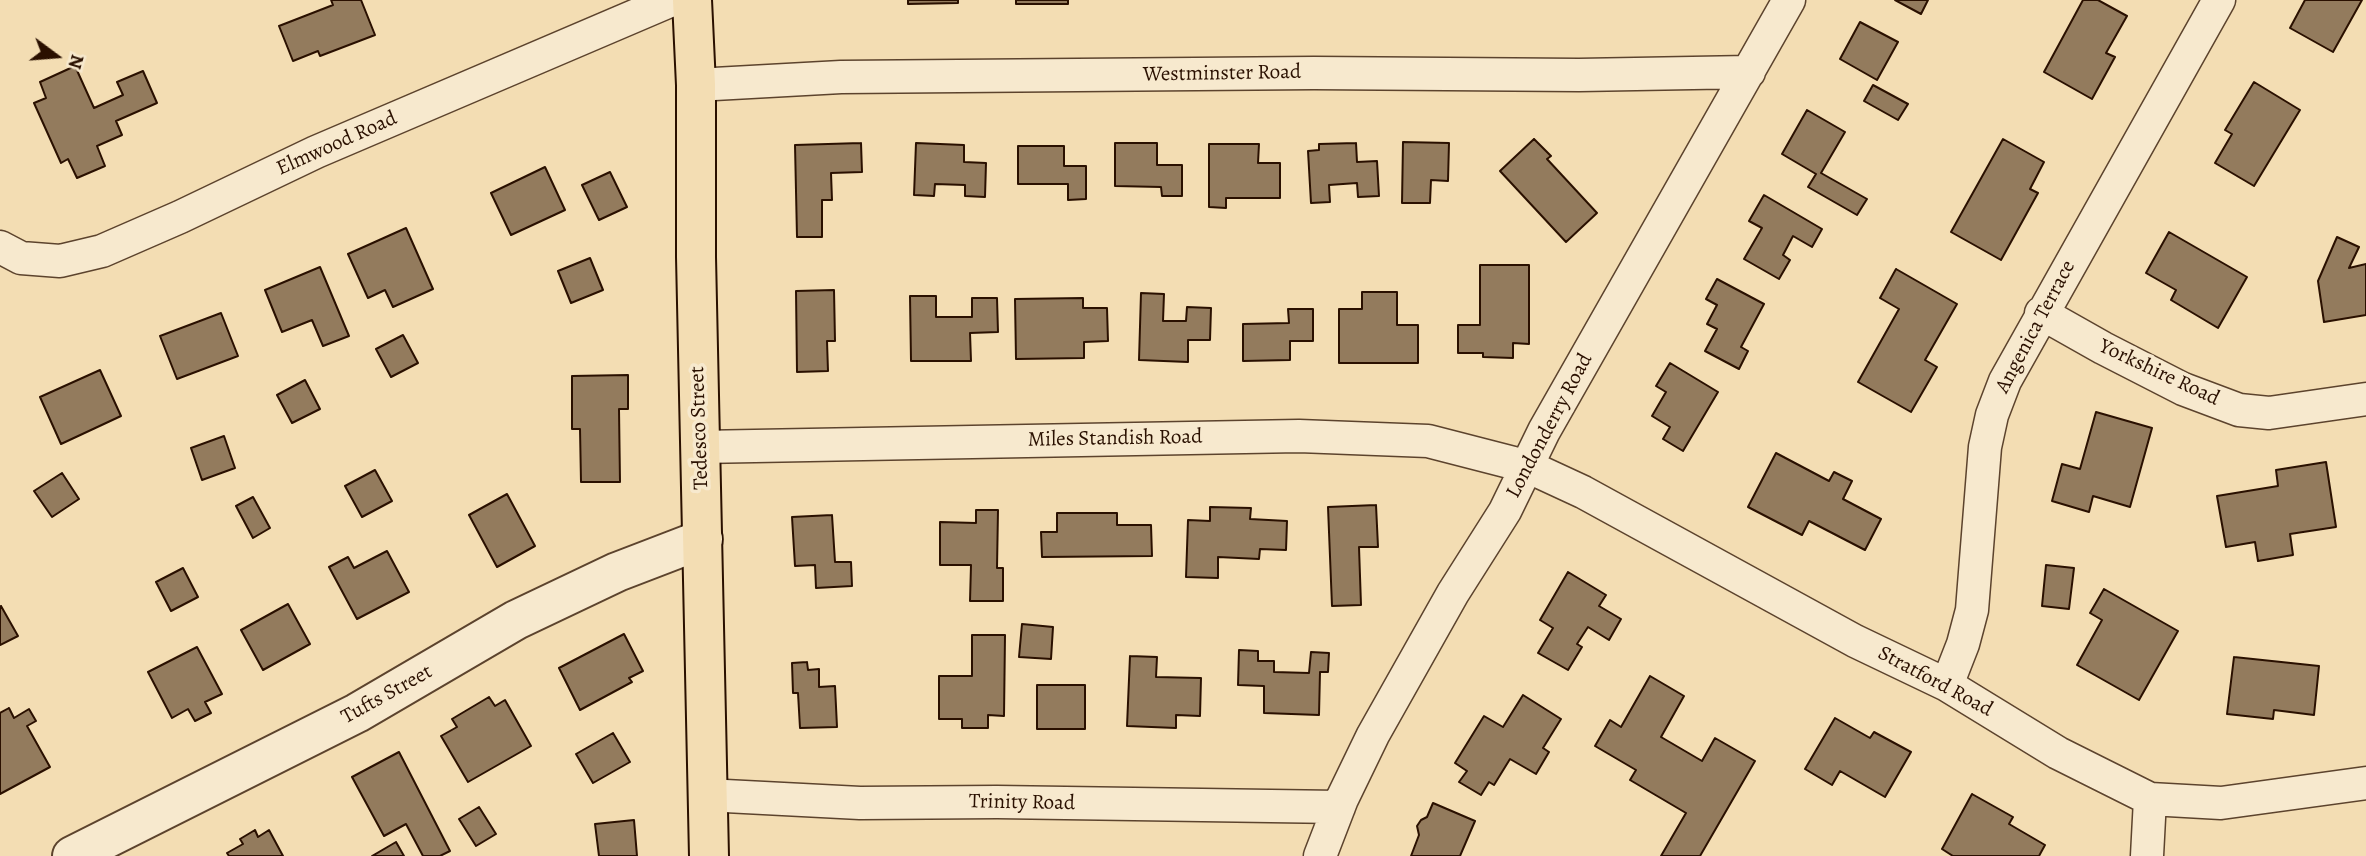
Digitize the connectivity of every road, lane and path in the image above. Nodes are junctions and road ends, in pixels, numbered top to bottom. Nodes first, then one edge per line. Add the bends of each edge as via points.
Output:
1 (672, 0) edge
2 (692, 0) edge
3 (1789, 0) edge
4 (2219, 0) edge
5 (1749, 72) junction
6 (695, 85) junction
7 (0, 247) edge
8 (2041, 313) junction
9 (2366, 399) edge
10 (700, 447) junction
11 (1526, 467) junction
12 (704, 539) junction
13 (1947, 685) junction
14 (2366, 783) edge
15 (706, 795) junction
16 (2150, 799) junction
17 (1339, 807) junction
18 (72, 856) edge
19 (709, 856) edge
20 (1320, 856) edge
21 (2147, 856) edge

1 - 7 street, Elmwood Road via 316,152 102,251 60,261 21,258
2 - 6 main road, Tedesco Street
3 - 5 street, Londonderry Road
4 - 8 street, Angenica Terrace
5 - 6 street, Westminster Road via 880,77
5 - 11 street, Londonderry Road
6 - 10 main road, Tedesco Street
8 - 9 street, Yorkshire Road via 2183,389 2239,410 2269,413
8 - 13 street, Angenica Terrace via 1992,415 1985,447 1972,610
10 - 11 street, Miles Standish Road via 1370,438 1428,441
10 - 12 main road, Tedesco Street
11 - 13 street, Stratford Road via 1583,492 1855,641
11 - 17 street, Londonderry Road via 1505,511 1373,734
12 - 15 main road, Tedesco Street
12 - 18 street, Tufts Street via 617,572 516,620 357,713
13 - 16 street, Stratford Road via 2058,753
14 - 16 street, Stratford Road via 2221,803
15 - 17 street, Trinity Road via 860,803
15 - 19 main road, Tedesco Street
16 - 21 street
17 - 20 street, Londonderry Road

